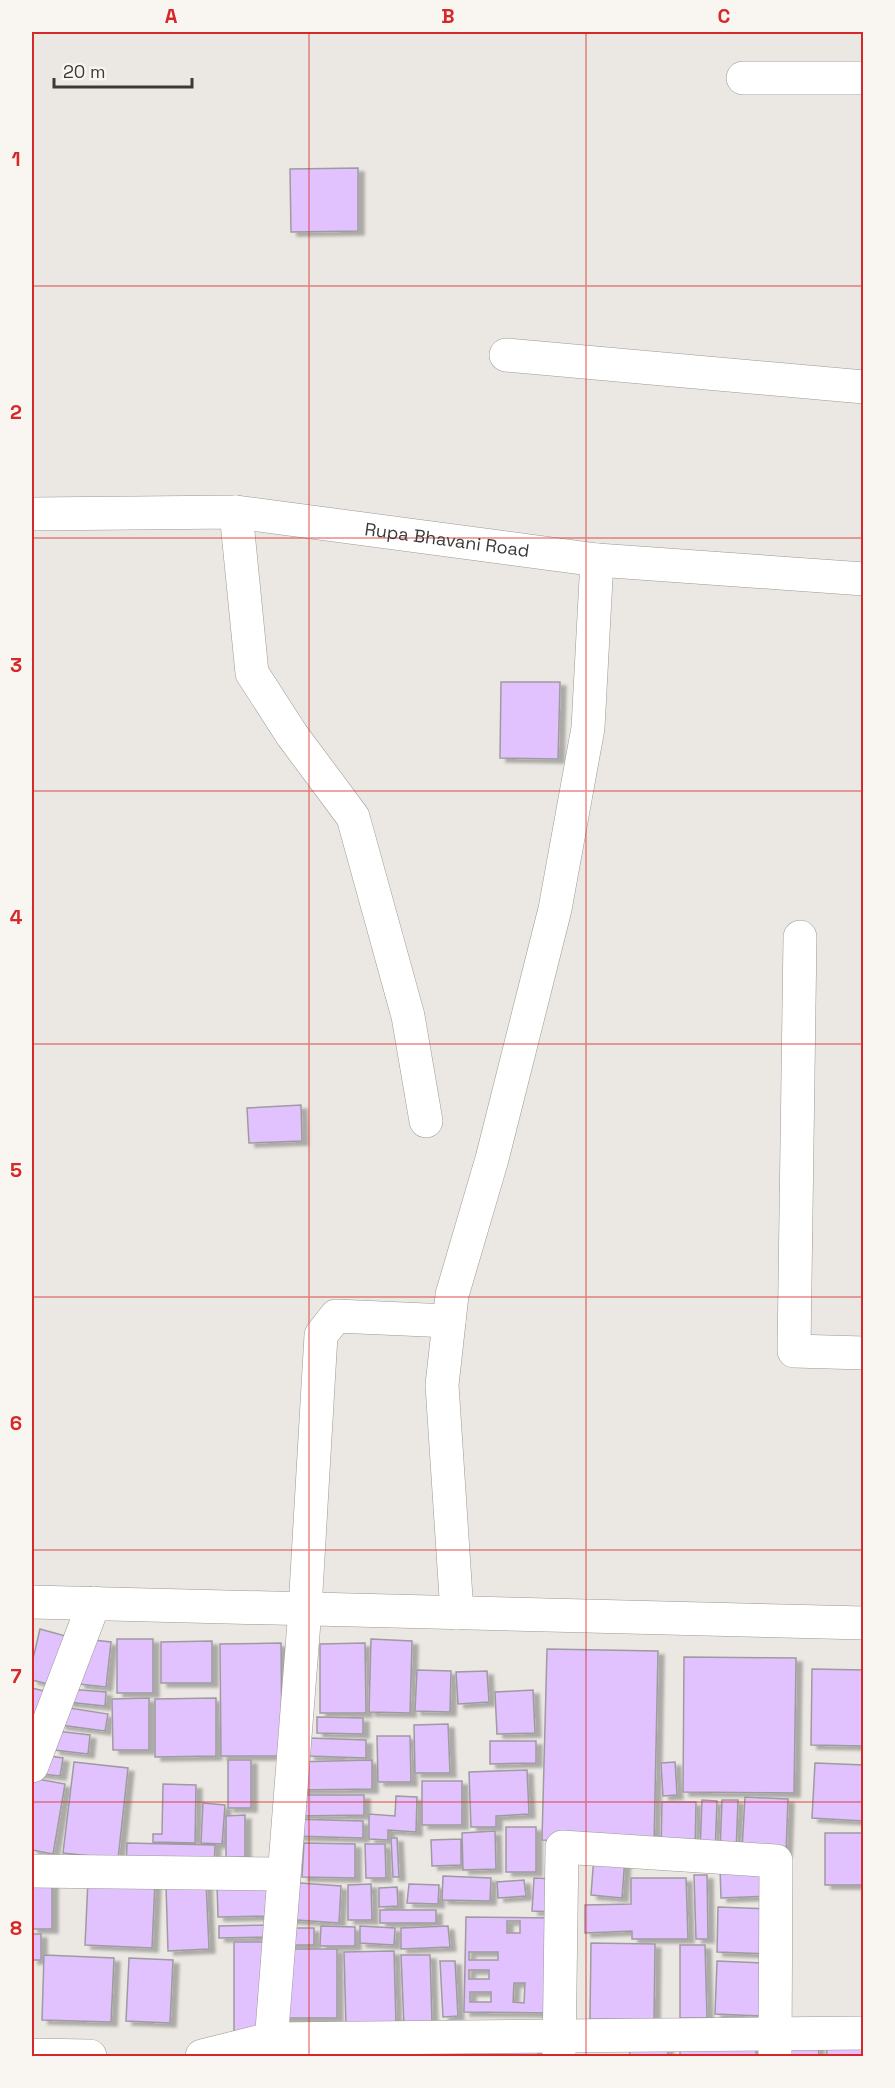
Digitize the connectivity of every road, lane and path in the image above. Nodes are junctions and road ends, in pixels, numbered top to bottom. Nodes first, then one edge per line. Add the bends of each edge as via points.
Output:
1 (743, 78) dead end
2 (864, 78) edge
3 (506, 355) dead end
4 (864, 387) edge
5 (236, 512) junction
6 (32, 513) edge
7 (597, 560) junction
8 (864, 579) edge
9 (800, 937) dead end
10 (426, 1121) dead end
11 (449, 1321) junction
12 (864, 1353) edge
13 (32, 1602) edge
14 (94, 1604) junction
15 (305, 1609) junction
16 (457, 1613) junction
17 (864, 1623) edge
18 (32, 1766) edge
19 (32, 1871) edge
20 (283, 1874) junction
21 (864, 2033) edge
22 (775, 2045) edge
23 (559, 2046) edge
24 (270, 2048) edge
25 (32, 2055) edge
26 (90, 2056) edge
27 (202, 2056) edge

1 - 2 street
3 - 4 street
5 - 6 street, Rupa Bhavani Road
5 - 7 street, Rupa Bhavani Road
5 - 10 street via 252,673 353,817 408,1016
7 - 8 street, Rupa Bhavani Road
7 - 11 street via 588,728 555,909 492,1159 452,1295
9 - 12 street via 794,1351
11 - 15 street via 336,1316 321,1335
11 - 16 street via 442,1385
13 - 14 street
14 - 15 street
14 - 18 street
15 - 16 street
15 - 20 street
16 - 17 street
19 - 20 street
20 - 24 street
21 - 22 street
22 - 23 street
22 - 23 street via 776,1861 562,1847
23 - 24 street
24 - 27 street
25 - 26 street

